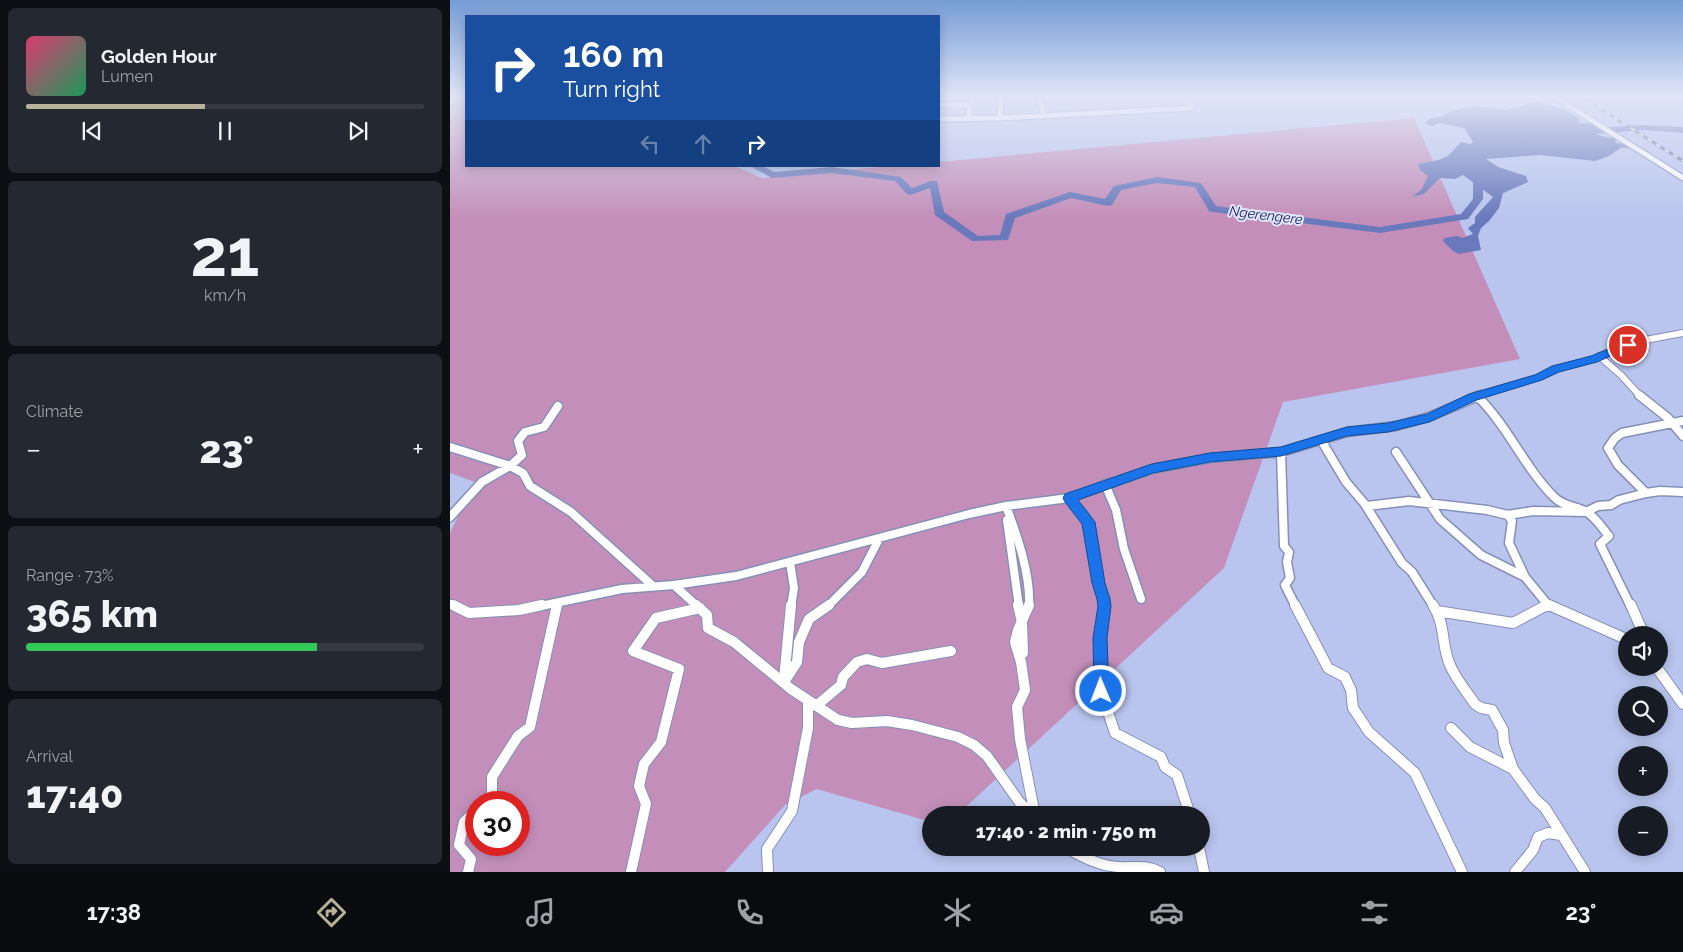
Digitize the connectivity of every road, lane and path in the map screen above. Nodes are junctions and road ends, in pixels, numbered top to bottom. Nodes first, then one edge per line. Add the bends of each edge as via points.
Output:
1 (1620, 137) edge
2 (1683, 178) edge
3 (1682, 334) edge
4 (1598, 356) junction
5 (1478, 396) junction
6 (558, 406) dead end
7 (1671, 421) junction
8 (1683, 421) edge
9 (1683, 436) edge
10 (1321, 440) junction
11 (450, 448) edge
12 (1281, 452) junction
13 (1396, 452) dead end
14 (510, 466) junction
15 (1105, 484) junction
16 (1683, 492) edge
17 (1646, 493) junction
18 (1069, 498) junction
19 (1431, 505) junction
20 (1006, 506) junction
21 (1367, 506) junction
22 (1586, 512) junction
23 (1508, 515) junction
24 (450, 517) edge
25 (880, 539) junction
26 (790, 562) junction
27 (1525, 577) junction
28 (674, 585) junction
29 (653, 586) junction
30 (1141, 599) dead end
31 (557, 603) junction
32 (450, 604) edge
33 (1548, 605) junction
34 (700, 608) junction
35 (1437, 611) junction
36 (1022, 622) junction
37 (1640, 626) edge
38 (1618, 636) edge
39 (951, 650) dead end
40 (1022, 653) dead end
41 (1663, 676) edge
42 (784, 682) junction
43 (812, 704) junction
44 (1683, 704) edge
45 (1451, 728) dead end
46 (1513, 769) junction
47 (492, 791) edge
48 (1024, 806) edge
49 (1032, 806) edge
50 (1187, 806) edge
51 (465, 821) edge
52 (1560, 835) junction
53 (465, 852) edge
54 (468, 856) edge
55 (1086, 856) edge
56 (1201, 856) edge
57 (468, 872) edge
58 (631, 872) edge
59 (768, 872) edge
60 (1160, 872) edge
61 (1204, 872) edge
62 (1462, 872) edge
63 (1515, 872) edge
64 (1585, 872) edge

1 - 2 street
3 - 4 street via 1640,341
4 - 5 street
4 - 7 street
5 - 10 street via 1429,417
5 - 22 street via 1506,427 1555,498 1568,508
6 - 14 street via 544,427 525,432 518,441 522,455
7 - 8 street
7 - 9 street
7 - 17 street via 1618,434 1608,448 1618,465
10 - 12 street
10 - 21 street via 1346,482
11 - 14 street
12 - 15 street via 1172,464
12 - 62 street via 1284,546 1289,552 1290,578 1286,588 1328,668 1344,677 1351,690 1353,708 1369,732 1416,773
13 - 19 street
14 - 24 street via 482,482
14 - 29 street via 523,473 534,488 571,512
15 - 18 street
15 - 30 street via 1116,510 1124,549
16 - 17 street
17 - 22 street
18 - 20 street
18 - 50 street via 1088,522 1098,583 1104,599 1100,638 1101,691 1110,720 1115,733 1161,757 1166,767 1177,775
19 - 21 street via 1409,502
19 - 23 street
19 - 27 street via 1440,519 1481,555
20 - 25 street
20 - 36 street via 1028,580 1031,602
21 - 35 street
22 - 23 street via 1533,511
22 - 37 street via 1609,536 1600,544
23 - 27 street via 1512,521 1509,543
25 - 26 street
25 - 42 street via 862,572 832,603 809,619 799,642 797,662
26 - 28 street via 736,576
26 - 42 street via 794,588
27 - 33 street
28 - 29 street
28 - 34 street
29 - 31 street
31 - 32 street via 476,613
31 - 47 street via 552,638 530,727 518,736 492,777
33 - 35 street via 1513,623
33 - 38 street
34 - 42 street via 707,615 708,628 734,642
34 - 58 street via 656,618 633,651 679,669 661,742 644,764 639,786 646,804
35 - 46 street via 1450,666 1476,704 1492,710 1503,730
36 - 40 street
36 - 49 street via 1015,642 1022,662 1025,690 1017,706
39 - 43 street via 906,660 882,663 867,659 857,662 831,695
41 - 44 street
42 - 43 street
43 - 48 street via 842,722 912,724 958,737 987,756
43 - 59 street via 792,811 767,849
45 - 46 street via 1470,747
46 - 52 street via 1545,808
51 - 53 street via 459,845
52 - 63 street via 1548,833 1538,837 1533,850
52 - 64 street
54 - 57 street via 471,859
55 - 60 street via 1120,867 1144,865
56 - 61 street

